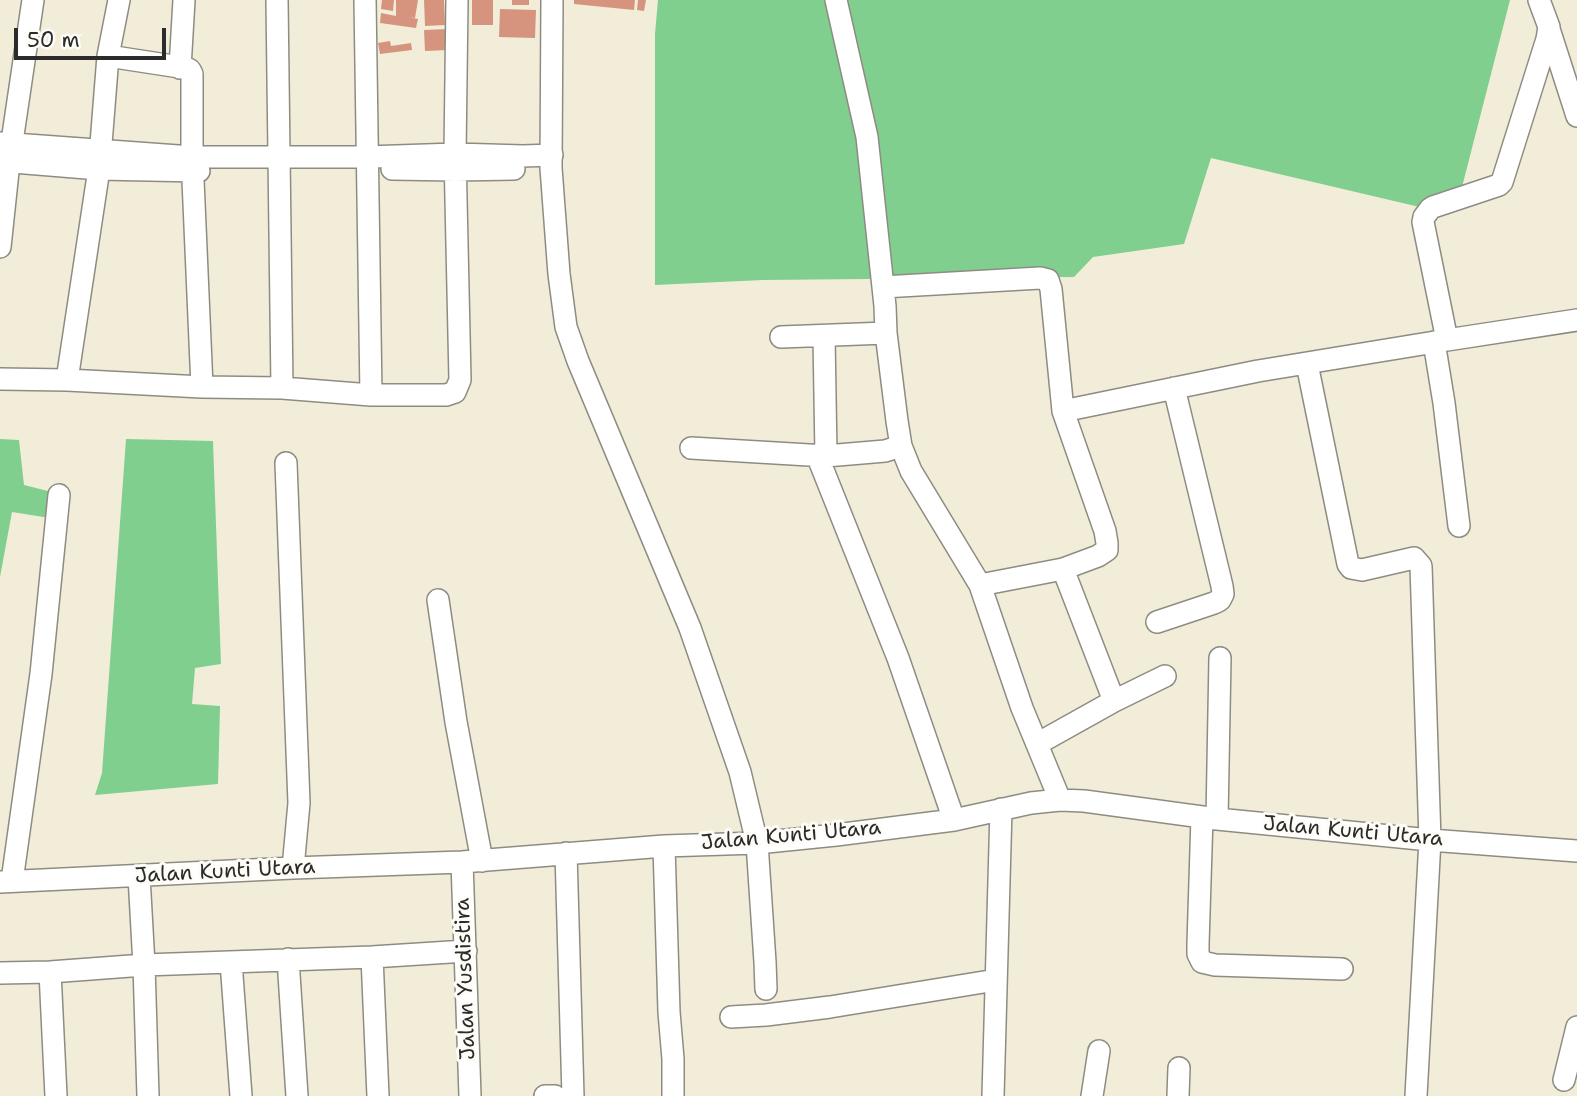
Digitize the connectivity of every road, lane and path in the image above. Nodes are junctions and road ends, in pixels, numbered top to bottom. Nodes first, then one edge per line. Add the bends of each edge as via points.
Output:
1 (33, 0) edge
2 (119, 0) edge
3 (184, 0) edge
4 (277, 0) edge
5 (365, 0) edge
6 (457, 0) edge
7 (552, 0) edge
8 (836, 0) edge
9 (1539, 0) edge
10 (1549, 27) junction
11 (108, 56) junction
12 (180, 68) junction
13 (1577, 116) edge
14 (5, 152) edge
15 (99, 160) junction
16 (455, 162) junction
17 (551, 162) junction
18 (280, 163) junction
19 (367, 163) junction
20 (192, 164) junction
21 (0, 247) edge
22 (883, 288) junction
23 (1577, 320) edge
24 (886, 333) junction
25 (824, 336) junction
26 (781, 337) dead end
27 (1441, 341) junction
28 (1307, 364) junction
29 (0, 379) edge
30 (67, 380) junction
31 (202, 387) junction
32 (282, 388) junction
33 (1174, 388) junction
34 (371, 395) junction
35 (1063, 411) junction
36 (901, 446) junction
37 (691, 448) dead end
38 (822, 455) junction
39 (286, 463) dead end
40 (59, 495) dead end
41 (1459, 526) dead end
42 (1063, 569) junction
43 (980, 585) junction
44 (438, 600) dead end
45 (1157, 622) dead end
46 (1220, 658) dead end
47 (1165, 676) dead end
48 (1114, 701) junction
49 (1037, 744) junction
50 (1060, 800) junction
51 (1001, 809) junction
52 (1210, 818) junction
53 (954, 820) junction
54 (1430, 840) junction
55 (757, 843) junction
56 (664, 845) junction
57 (1577, 851) edge
58 (566, 853) junction
59 (472, 861) junction
60 (293, 868) junction
61 (139, 876) junction
62 (6, 881) edge
63 (466, 951) junction
64 (372, 957) junction
65 (288, 959) junction
66 (231, 962) junction
67 (144, 965) junction
68 (1342, 969) dead end
69 (50, 972) junction
70 (0, 973) edge
71 (996, 980) junction
72 (766, 989) dead end
73 (731, 1017) dead end
74 (1577, 1027) edge
75 (1099, 1051) dead end
76 (1179, 1068) dead end
77 (1564, 1080) dead end
78 (56, 1096) edge
79 (148, 1096) edge
80 (241, 1096) edge
81 (297, 1096) edge
82 (378, 1096) edge
83 (470, 1096) edge
84 (545, 1096) edge
85 (555, 1096) edge
86 (573, 1096) edge
87 (673, 1096) edge
88 (993, 1096) edge
89 (1092, 1096) edge
90 (1178, 1096) edge
91 (1416, 1096) edge

1 - 14 street
2 - 11 street
3 - 12 street
4 - 18 street
5 - 19 street
6 - 16 street
7 - 17 street
8 - 22 street via 867,137
9 - 10 street
10 - 13 street
10 - 27 street via 1502,182 1433,207 1424,217
11 - 12 street
11 - 15 street
12 - 20 street via 189,69 193,77
14 - 15 street
14 - 21 street
15 - 20 street
15 - 30 street
16 - 17 street
16 - 19 street
16 - 34 street via 459,386 451,395
17 - 55 street via 560,284 571,344 690,628 740,772
18 - 19 street
18 - 20 street
18 - 32 street
19 - 34 street
20 - 31 street
22 - 24 street
22 - 35 street via 1048,280
23 - 27 street
24 - 25 street
24 - 36 street
25 - 26 street
25 - 38 street
27 - 28 street
27 - 41 street
28 - 33 street
28 - 54 street via 1348,564 1362,570 1414,558 1421,566
29 - 30 street
30 - 31 street
31 - 32 street
32 - 34 street
33 - 35 street
33 - 45 street via 1223,594 1213,603
35 - 42 street via 1107,542 1104,553
36 - 38 street
36 - 43 street via 911,471
37 - 38 street
38 - 53 street
39 - 60 street via 299,803
40 - 62 street via 41,674
42 - 43 street
42 - 48 street
43 - 49 street
44 - 59 street, Jalan Yusdistira
46 - 52 street
47 - 48 street
48 - 49 street
49 - 50 street
50 - 51 street, Jalan Kunti Utara
50 - 52 street, Jalan Kunti Utara
51 - 53 street, Jalan Kunti Utara
51 - 71 street
52 - 54 street, Jalan Kunti Utara
52 - 68 street via 1198,944 1202,962
53 - 55 street, Jalan Kunti Utara
54 - 57 street, Jalan Kunti Utara
54 - 91 street
55 - 56 street, Jalan Kunti Utara
55 - 72 street
56 - 58 street, Jalan Kunti Utara
56 - 87 street
58 - 59 street, Jalan Kunti Utara
58 - 86 street
59 - 60 street, Jalan Kunti Utara
59 - 63 street, Jalan Yusdistira
60 - 61 street, Jalan Kunti Utara
61 - 62 street, Jalan Kunti Utara
61 - 67 street
63 - 64 street
63 - 83 street, Jalan Yusdistira
64 - 65 street
64 - 82 street
65 - 66 street
65 - 81 street
66 - 67 street
66 - 80 street
67 - 69 street
67 - 79 street
69 - 70 street
69 - 78 street
71 - 73 street via 830,1007
71 - 88 street
74 - 77 street
75 - 89 street
76 - 90 street
84 - 85 street

